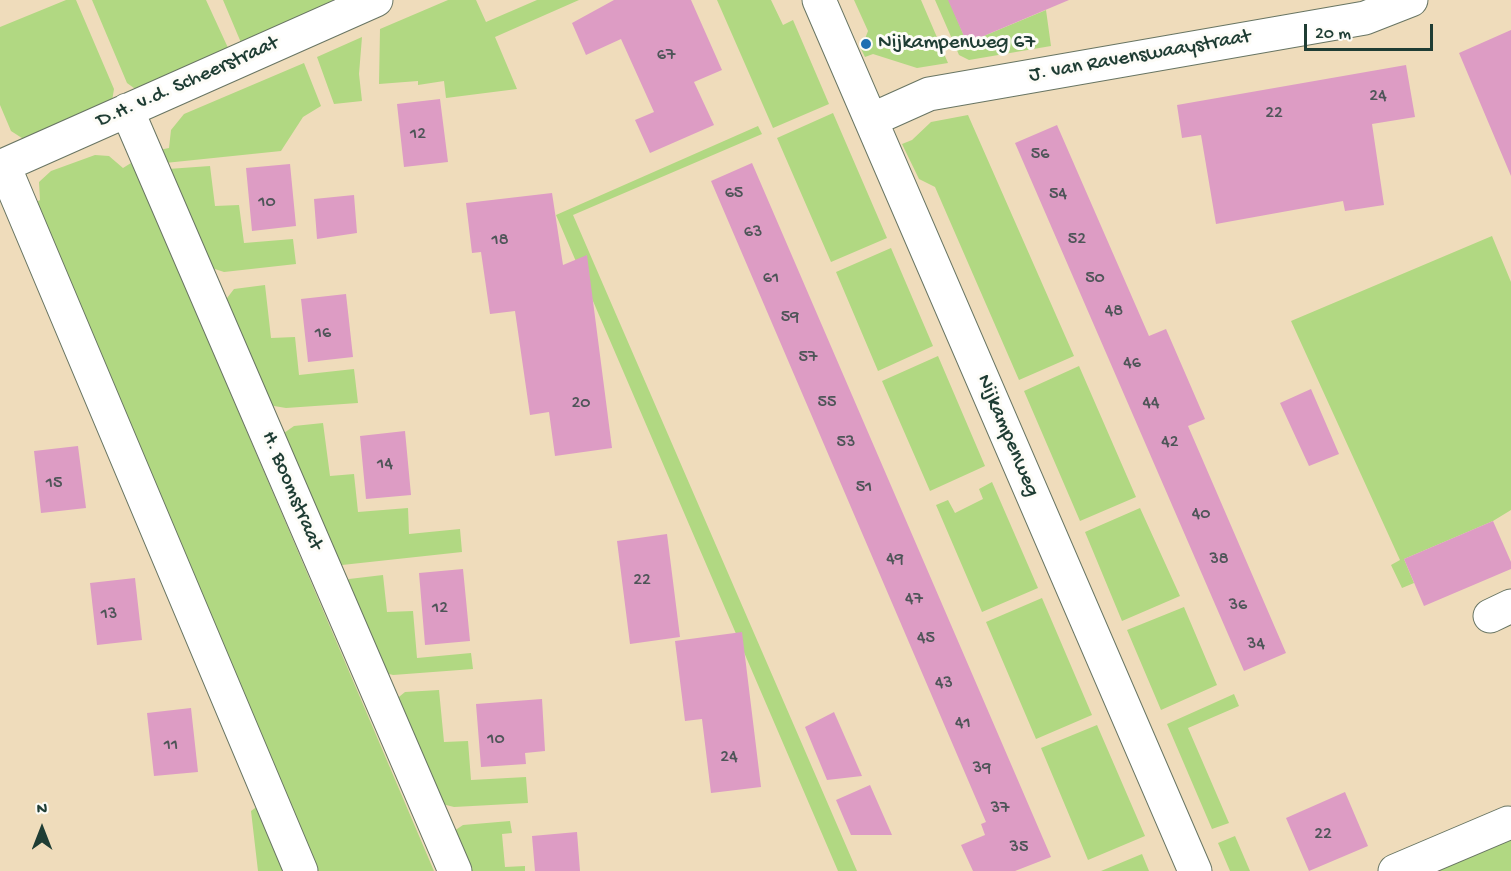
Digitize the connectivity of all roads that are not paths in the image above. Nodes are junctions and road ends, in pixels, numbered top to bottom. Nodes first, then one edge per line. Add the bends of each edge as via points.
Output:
1 (376, 0) edge
2 (819, 0) edge
3 (1411, 0) edge
4 (127, 110) junction
5 (870, 120) junction
6 (2, 167) edge
7 (1508, 824) dead end
8 (301, 871) edge
9 (455, 871) edge
10 (1195, 871) edge
11 (1395, 871) edge

1 - 4 street, D.H. v.d. Scheerstraat
2 - 5 street, Nijkampenweg
3 - 5 street, J. van Ravenswaaystraat via 1365,18 929,94
4 - 6 street, D.H. v.d. Scheerstraat
4 - 9 street, H. Boomstraat
5 - 10 street, Nijkampenweg
6 - 8 street
7 - 11 street

